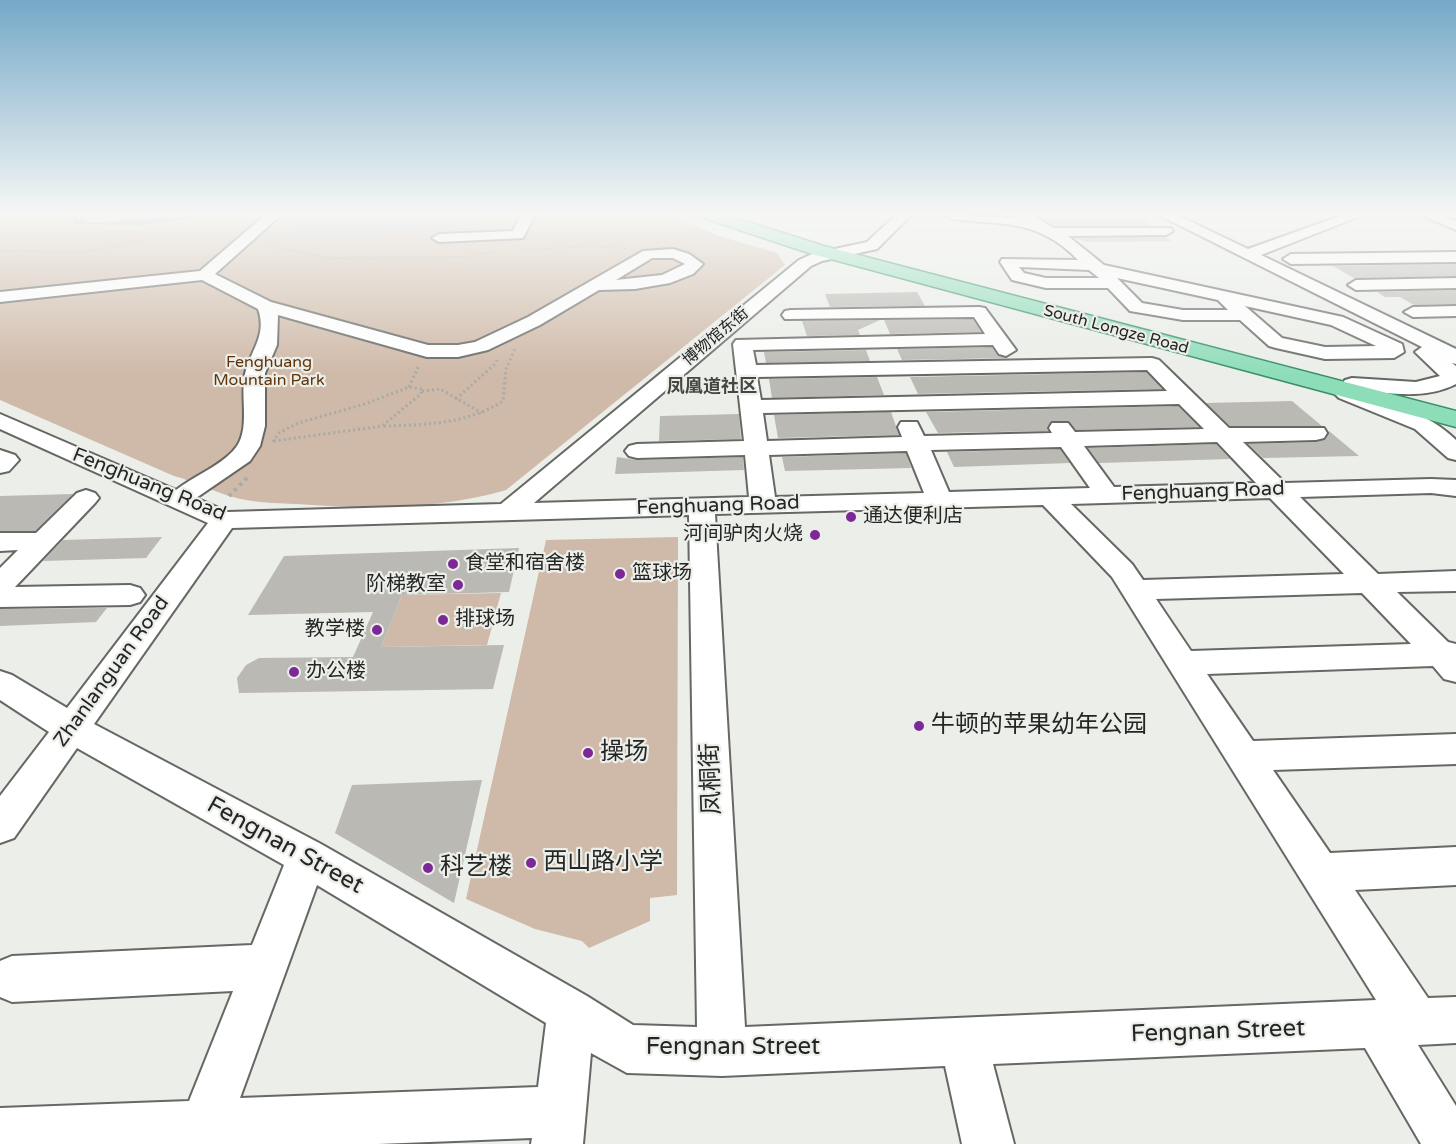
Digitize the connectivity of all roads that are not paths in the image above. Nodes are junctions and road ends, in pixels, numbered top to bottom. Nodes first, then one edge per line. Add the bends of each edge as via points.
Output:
1 (210, 268) edge
2 (625, 268) edge
3 (691, 268) edge
4 (797, 268) edge
5 (904, 268) edge
6 (1013, 268) edge
7 (1097, 268) edge
8 (1101, 268) edge
9 (1277, 268) edge
10 (1417, 268) edge
11 (205, 275) junction
12 (1456, 282) edge
13 (598, 285) junction
14 (1356, 285) dead end
15 (1117, 287) junction
16 (1198, 291) junction
17 (0, 297) edge
18 (1224, 297) junction
19 (265, 306) junction
20 (1456, 311) edge
21 (1413, 312) dead end
22 (791, 315) dead end
23 (1249, 318) junction
24 (1337, 321) junction
25 (998, 339) junction
26 (1416, 340) junction
27 (872, 342) junction
28 (1451, 354) edge
29 (1017, 367) junction
30 (884, 369) junction
31 (746, 371) junction
32 (1456, 371) edge
33 (1342, 386) junction
34 (1185, 397) junction
35 (1041, 400) junction
36 (899, 404) junction
37 (751, 407) junction
38 (1456, 409) edge
39 (1456, 419) edge
40 (0, 421) edge
41 (1316, 433) dead end
42 (1223, 435) junction
43 (1068, 439) junction
44 (916, 444) junction
45 (757, 448) junction
46 (637, 451) dead end
47 (1456, 453) edge
48 (0, 457) edge
49 (0, 466) edge
50 (1456, 473) edge
51 (1431, 486) junction
52 (1456, 488) edge
53 (1279, 490) junction
54 (186, 494) dead end
55 (1107, 495) junction
56 (1050, 497) junction
57 (86, 498) dead end
58 (939, 500) junction
59 (763, 505) junction
60 (702, 506) junction
61 (227, 508) junction
62 (508, 512) junction
63 (44, 541) junction
64 (0, 542) edge
65 (1456, 581) edge
66 (1371, 584) junction
67 (0, 585) edge
68 (1135, 590) junction
69 (130, 595) dead end
70 (0, 597) edge
71 (1451, 659) edge
72 (1184, 663) junction
73 (0, 684) edge
74 (71, 728) junction
75 (1456, 749) edge
76 (1245, 756) junction
77 (0, 825) edge
78 (307, 857) junction
79 (1456, 866) edge
80 (1319, 873) junction
81 (264, 967) junction
82 (12, 979) dead end
83 (571, 1012) junction
84 (1417, 1022) edge
85 (963, 1042) junction
86 (722, 1052) junction
87 (559, 1127) edge
88 (0, 1134) edge
89 (202, 1135) edge
90 (988, 1144) edge
91 (1450, 1144) edge

1 - 11 street
2 - 13 street
3 - 13 street via 656,281
4 - 62 street, 博物馆东街
5 - 33 main road, South Longze Road
6 - 15 street via 1018,276 1046,283
7 - 15 street
8 - 16 street
9 - 26 street
10 - 12 street
11 - 17 street
11 - 19 street
12 - 14 street
13 - 19 street via 481,346 458,351 427,351
15 - 16 street
15 - 23 street via 1136,307 1183,315
16 - 18 street
18 - 23 street
18 - 24 street
19 - 54 street via 271,316 264,354 255,374 256,415 249,447 242,456
20 - 21 street
22 - 25 street via 980,312
23 - 24 street
23 - 24 street via 1276,342 1325,353 1395,352 1386,341
25 - 27 street
25 - 29 street
26 - 28 street
26 - 32 street
26 - 33 street via 1449,370 1451,378 1444,384
27 - 30 street
27 - 31 street via 743,344
29 - 30 street
29 - 34 street via 1152,364
29 - 35 street
30 - 31 street
30 - 36 street
31 - 37 street
33 - 38 main road, South Longze Road
33 - 39 main road, South Longze Road
33 - 47 street via 1424,424
34 - 35 street
34 - 42 street
35 - 36 street
35 - 43 street
36 - 37 street
36 - 44 street
37 - 45 street
40 - 61 street, Fenghuang Road
41 - 42 street
42 - 43 street
42 - 53 street
43 - 44 street
43 - 55 street
44 - 45 street
44 - 58 street
45 - 46 street
45 - 59 street
48 - 49 street via 8,460
50 - 51 street
51 - 52 street, Fenghuang Road
51 - 53 street, Fenghuang Road
53 - 55 street, Fenghuang Road
53 - 66 street
55 - 56 street, Fenghuang Road
56 - 58 street, Fenghuang Road
56 - 68 street via 1122,571
57 - 63 street
58 - 59 street, Fenghuang Road
59 - 60 street, Fenghuang Road
60 - 62 street, Fenghuang Road
60 - 86 street, 凤桐街
61 - 62 street, Fenghuang Road
61 - 74 street, Zhanlanguan Road
63 - 64 street
63 - 67 street
65 - 66 street
66 - 68 street
66 - 71 street
68 - 72 street
69 - 70 street
71 - 72 street
72 - 76 street
73 - 74 street, Fengnan Street
74 - 77 street, Zhanlanguan Road
74 - 78 street, Fengnan Street
75 - 76 street
76 - 80 street
78 - 81 street
78 - 83 street, Fengnan Street
79 - 80 street
80 - 84 street
81 - 82 street
81 - 89 street
83 - 86 street, Fengnan Street via 627,1049
83 - 87 street
84 - 85 street, Fengnan Street
84 - 91 street
85 - 86 street, Fengnan Street
85 - 90 street
87 - 89 street
88 - 89 street

